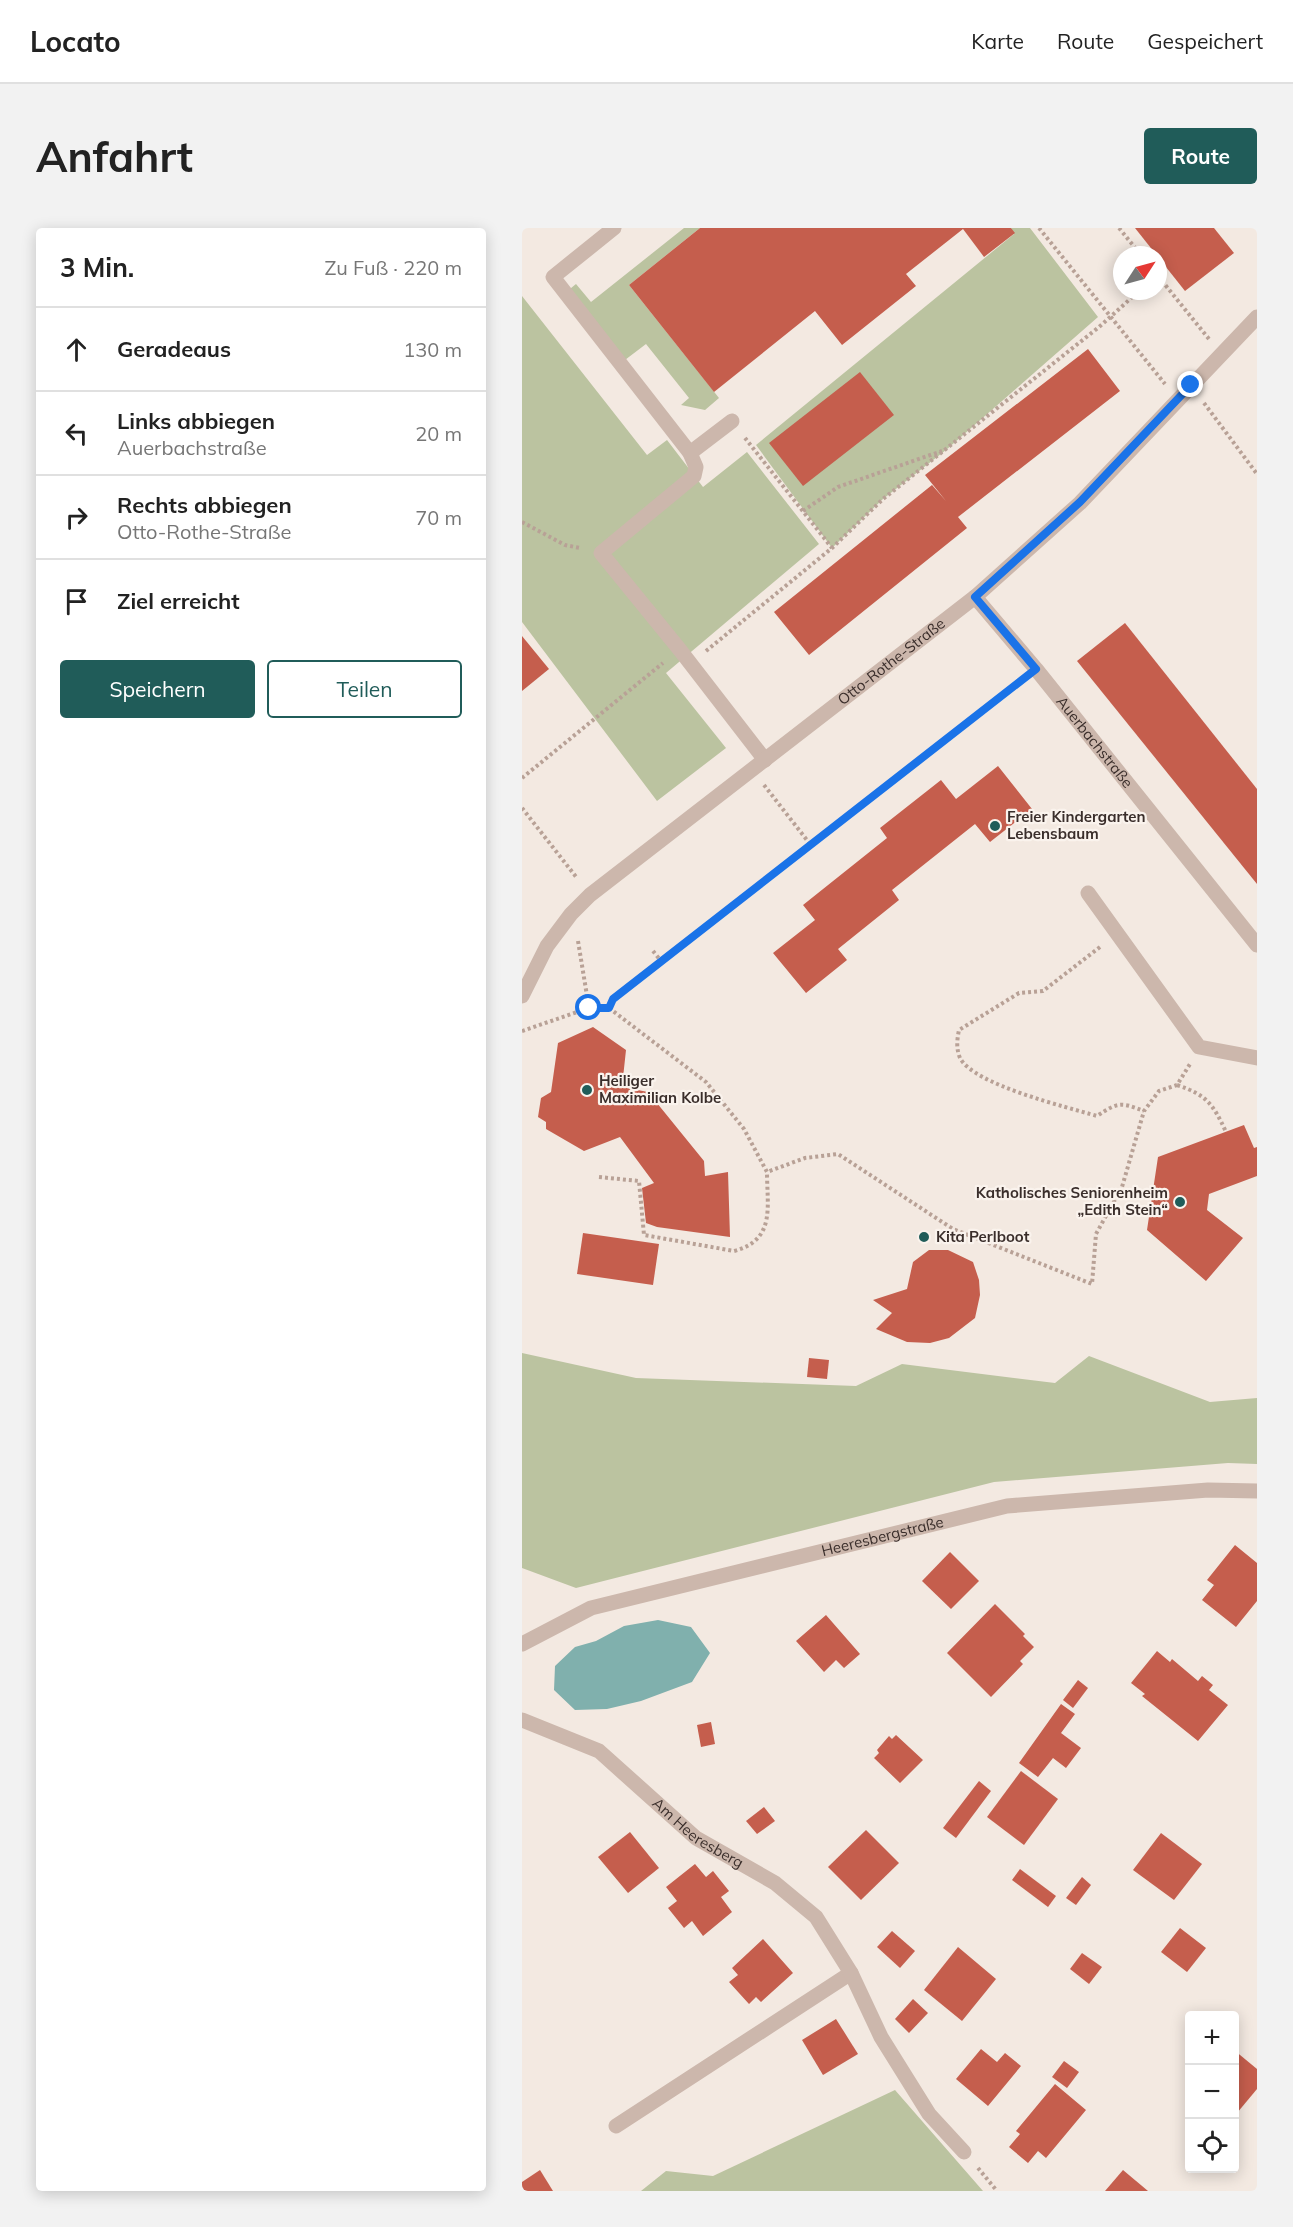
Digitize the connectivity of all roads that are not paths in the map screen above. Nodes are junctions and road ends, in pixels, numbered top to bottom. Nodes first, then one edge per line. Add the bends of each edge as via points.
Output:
1 (614, 228) edge
2 (1257, 317) edge
3 (732, 421) road end
4 (690, 453) junction
5 (975, 597) junction
6 (765, 760) junction
7 (1088, 893) dead end
8 (1257, 945) edge
9 (522, 996) edge
10 (1257, 1058) edge
11 (1257, 1491) edge
12 (522, 1644) edge
13 (522, 1720) edge
14 (851, 1972) junction
15 (616, 2126) dead end
16 (964, 2152) road end

1 - 4 street via 553,277
2 - 5 street, Otto-Rothe-Straße via 1080,502
3 - 4 street
4 - 6 street via 696,467 694,476 601,553
5 - 6 street, Otto-Rothe-Straße
5 - 8 street, Auerbachstraße
6 - 9 street, Otto-Rothe-Straße via 590,895 547,946
7 - 10 street via 1199,1047
11 - 12 street, Heeresbergstraße via 1208,1490 1007,1506 591,1608
13 - 14 street, Am Heeresberg via 599,1751 696,1838 775,1882 816,1917
14 - 15 street
14 - 16 street, Am Heeresberg via 881,2037 929,2114

